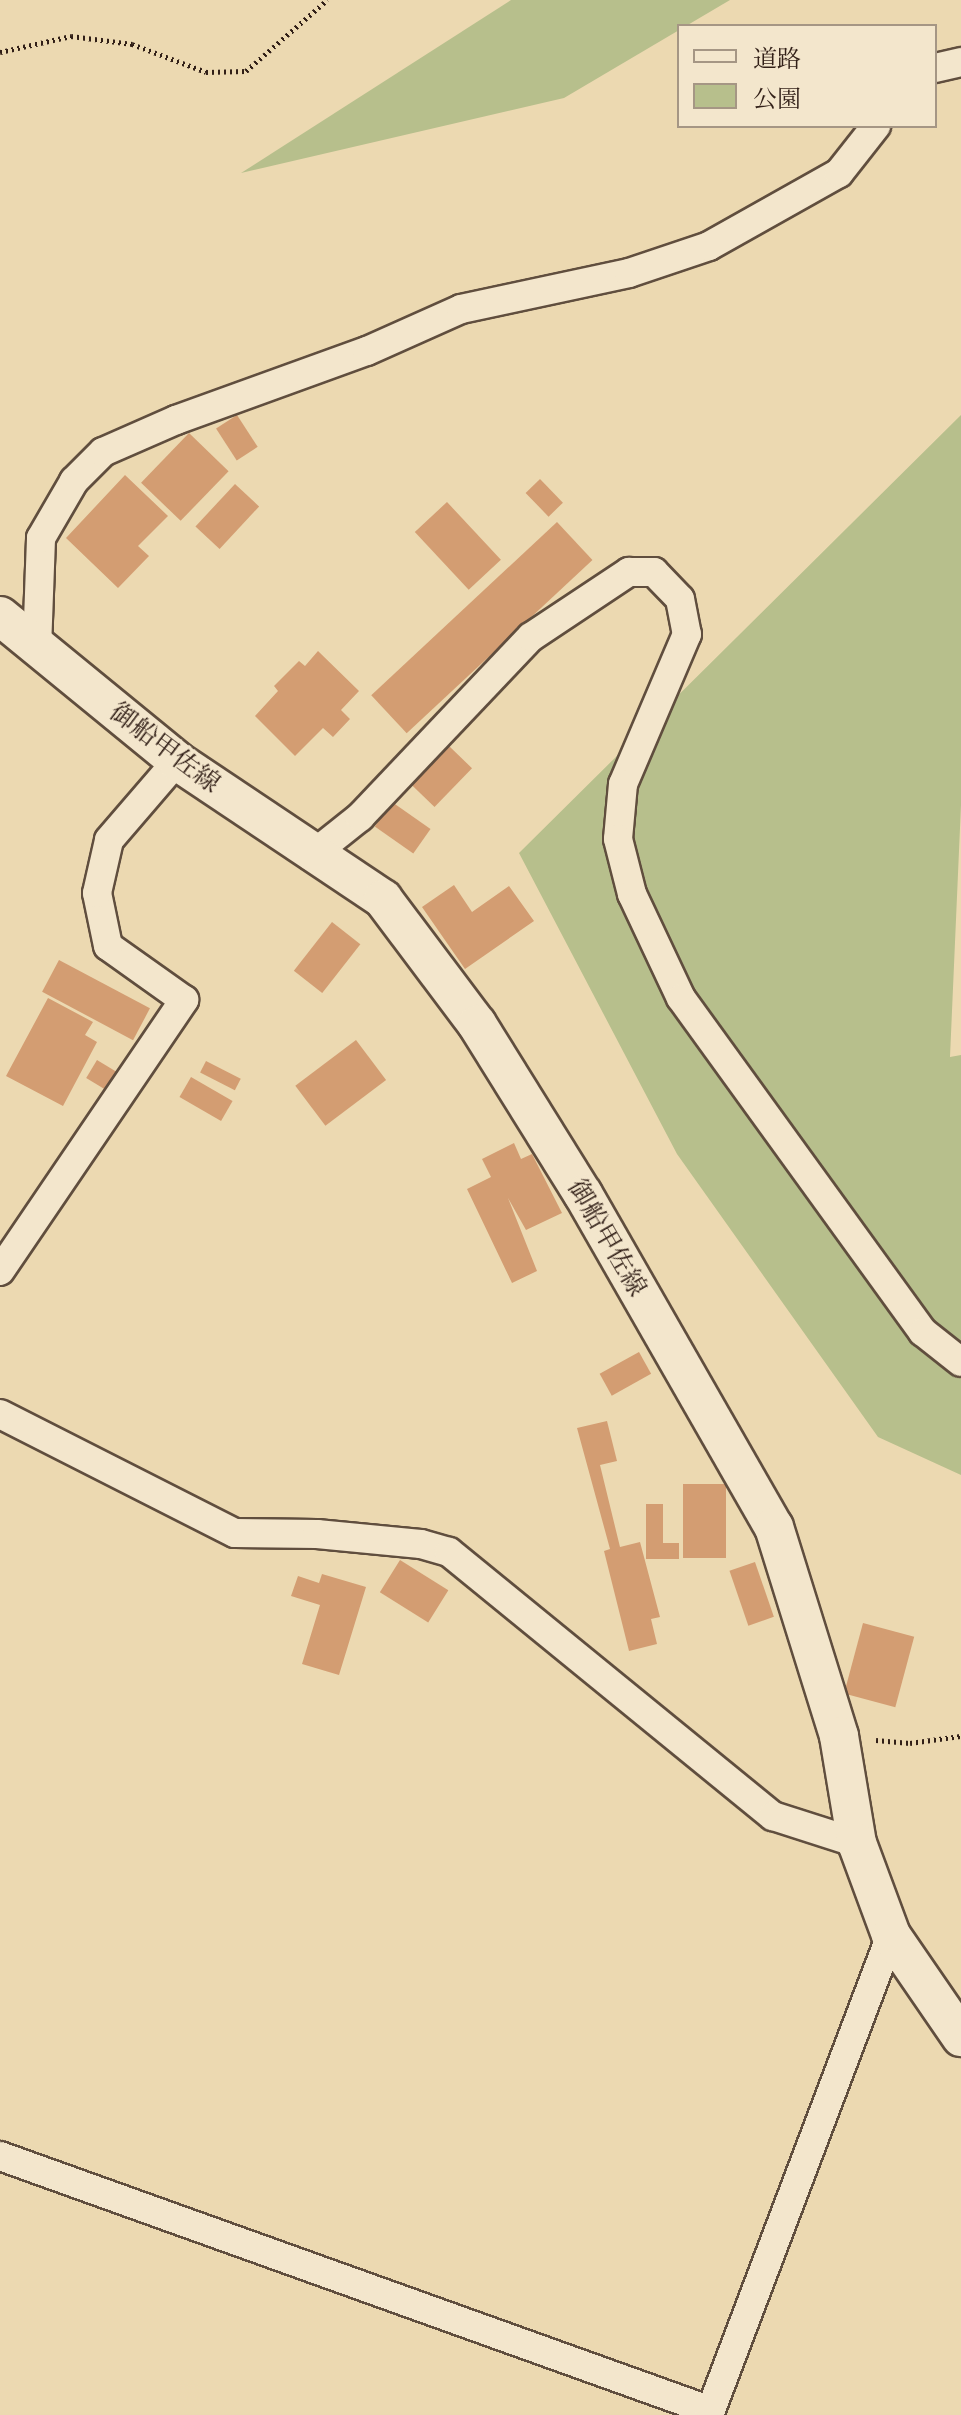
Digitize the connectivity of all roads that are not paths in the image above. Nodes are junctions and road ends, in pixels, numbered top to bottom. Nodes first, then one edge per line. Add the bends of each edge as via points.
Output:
1 (961, 62) edge
2 (937, 68) edge
3 (874, 128) edge
4 (0, 616) edge
5 (37, 648) junction
6 (177, 761) junction
7 (311, 856) junction
8 (0, 1271) edge
9 (961, 1362) edge
10 (0, 1414) edge
11 (857, 1843) junction
12 (891, 1935) junction
13 (961, 2037) edge
14 (0, 2156) edge
15 (710, 2413) edge

1 - 2 street
3 - 5 street via 839,173 709,246 629,273 461,309 367,351 103,452 74,481 41,538
4 - 5 main road, 御船甲佐線
5 - 6 main road, 御船甲佐線
6 - 7 main road, 御船甲佐線
6 - 8 street via 109,840 97,893 108,946 184,1000
7 - 9 street via 360,817 531,637 629,572 654,572 680,599 687,634 623,784 618,839 632,894 681,998 923,1332
7 - 11 main road, 御船甲佐線 via 383,899 477,1024 583,1194 774,1527 839,1736
10 - 11 street via 235,1533 317,1534 421,1544 449,1552 773,1816
11 - 12 main road, 御船甲佐線
12 - 13 main road, 御船甲佐線
12 - 15 street
14 - 15 street

